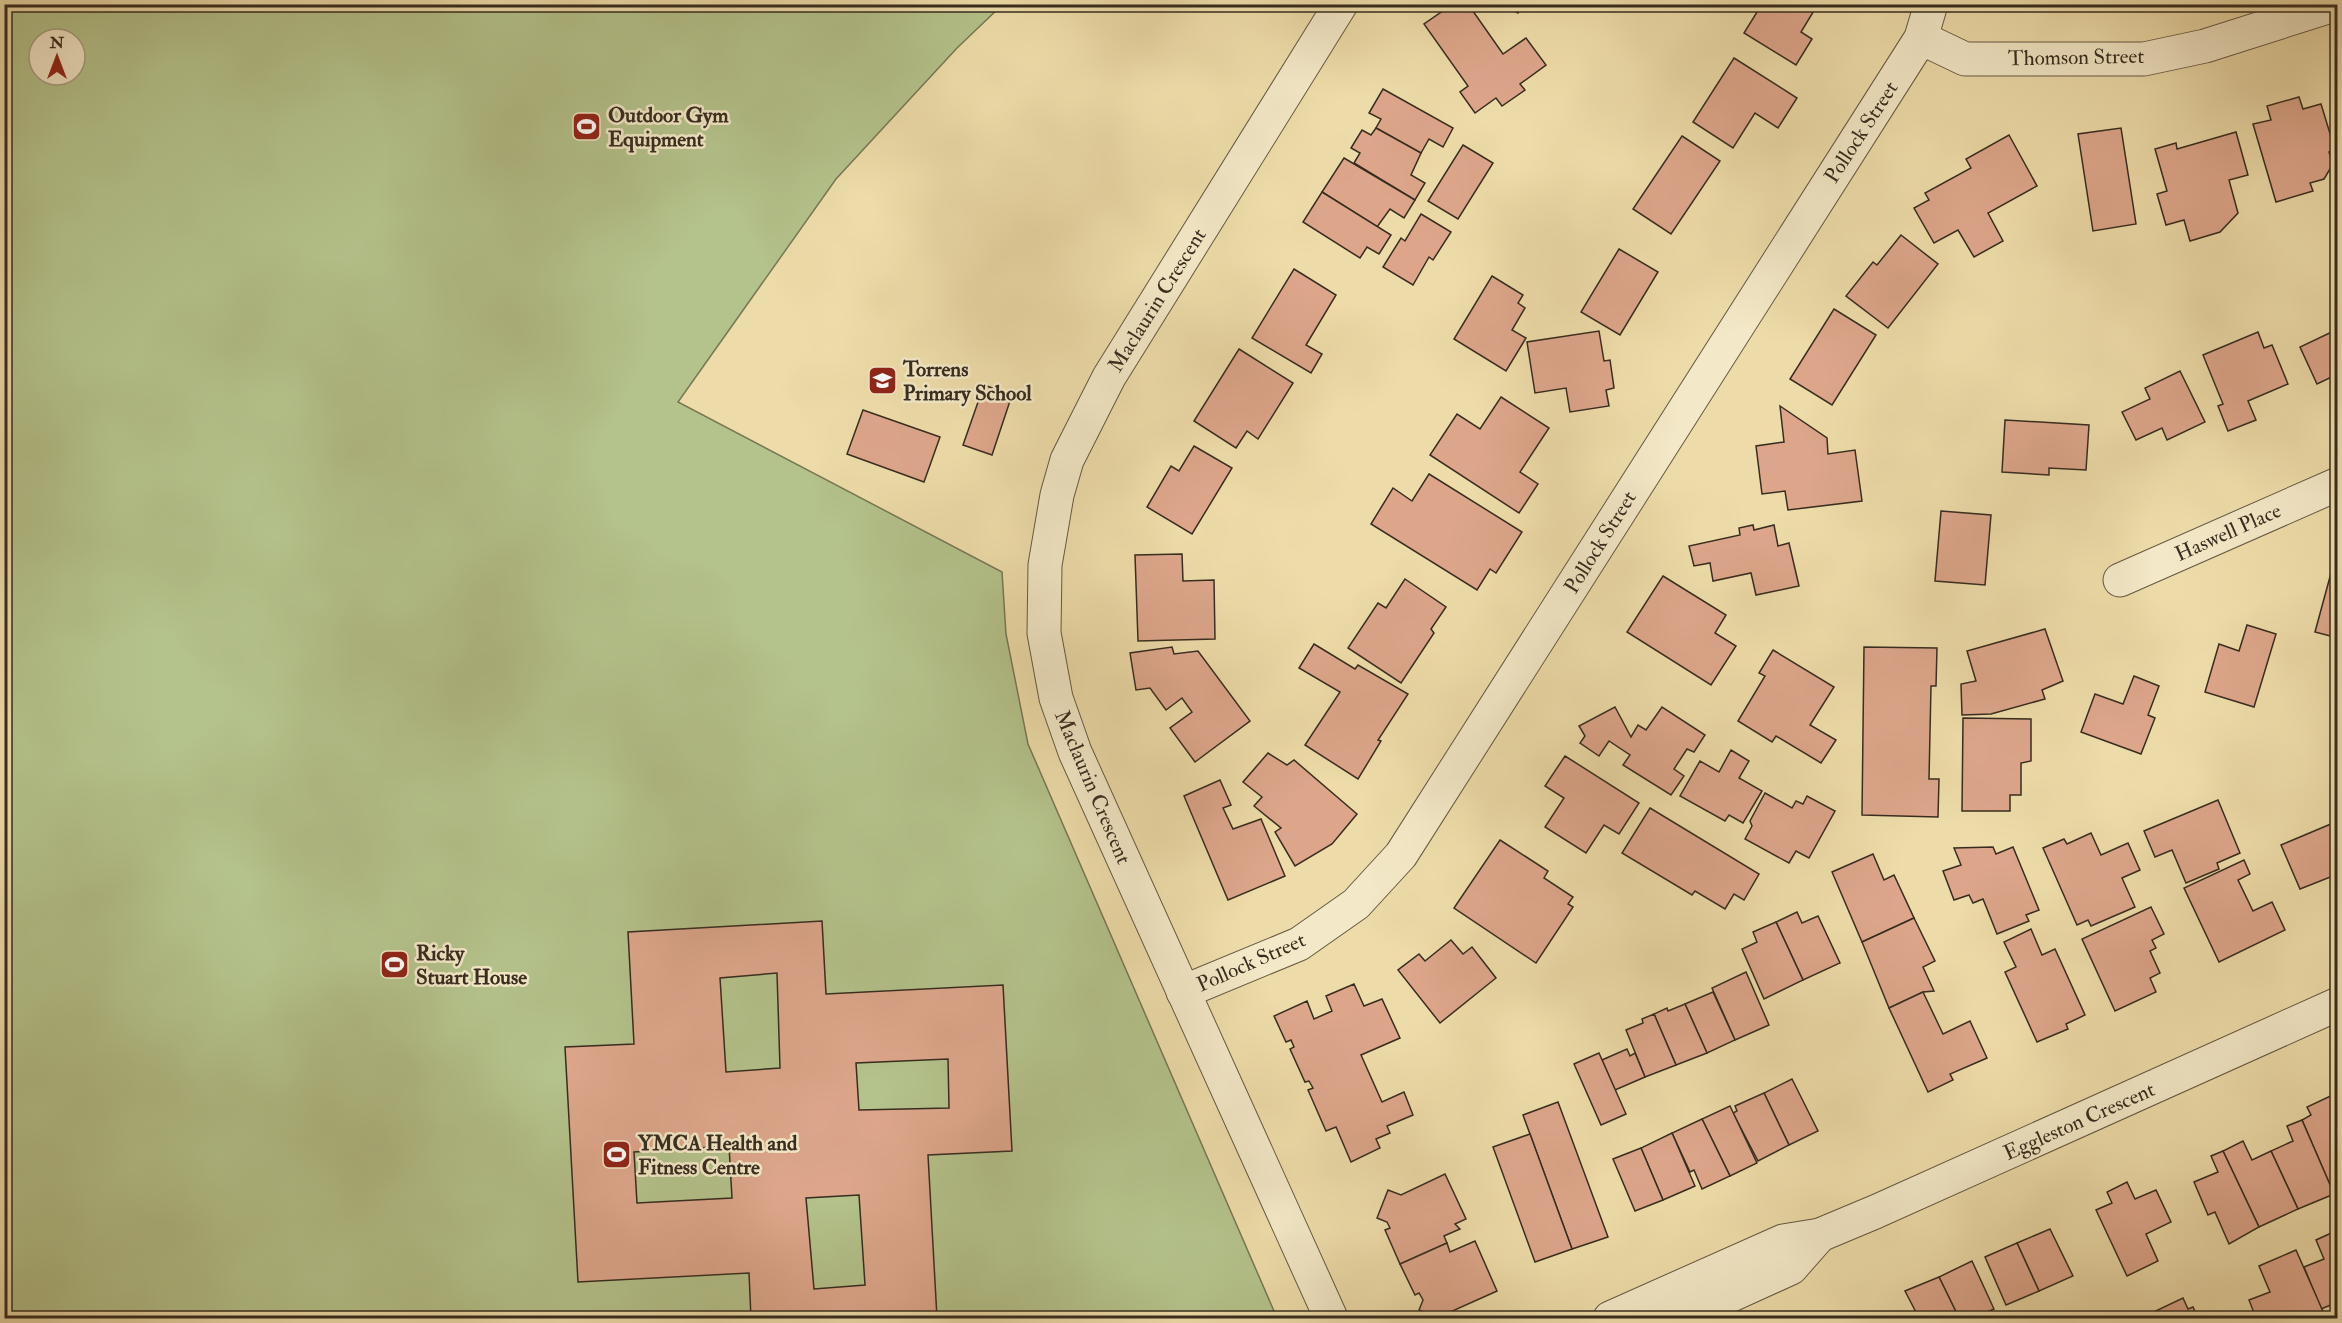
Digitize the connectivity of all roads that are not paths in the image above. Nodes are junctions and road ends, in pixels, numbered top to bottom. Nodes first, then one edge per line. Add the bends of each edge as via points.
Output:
1 (1341, 4) edge
2 (1931, 4) edge
3 (2337, 4) edge
4 (1921, 38) junction
5 (2337, 484) edge
6 (2120, 580) dead end
7 (1183, 992) junction
8 (2337, 1004) edge
9 (1687, 1310) edge
10 (1331, 1318) edge
11 (1610, 1318) edge

1 - 7 street, Maclaurin Crescent via 1104,387 1067,459 1045,565 1044,633 1056,698 1075,752
2 - 4 street, Pollock Street
3 - 4 street, Thomson Street via 2205,46 2144,58 1965,58
4 - 7 street, Pollock Street via 1401,855 1356,904 1299,944
5 - 6 street, Haswell Place
7 - 10 street, Maclaurin Crescent
8 - 9 street, Eggleston Crescent via 1820,1236 1783,1241
9 - 11 street, Eggleston Crescent

